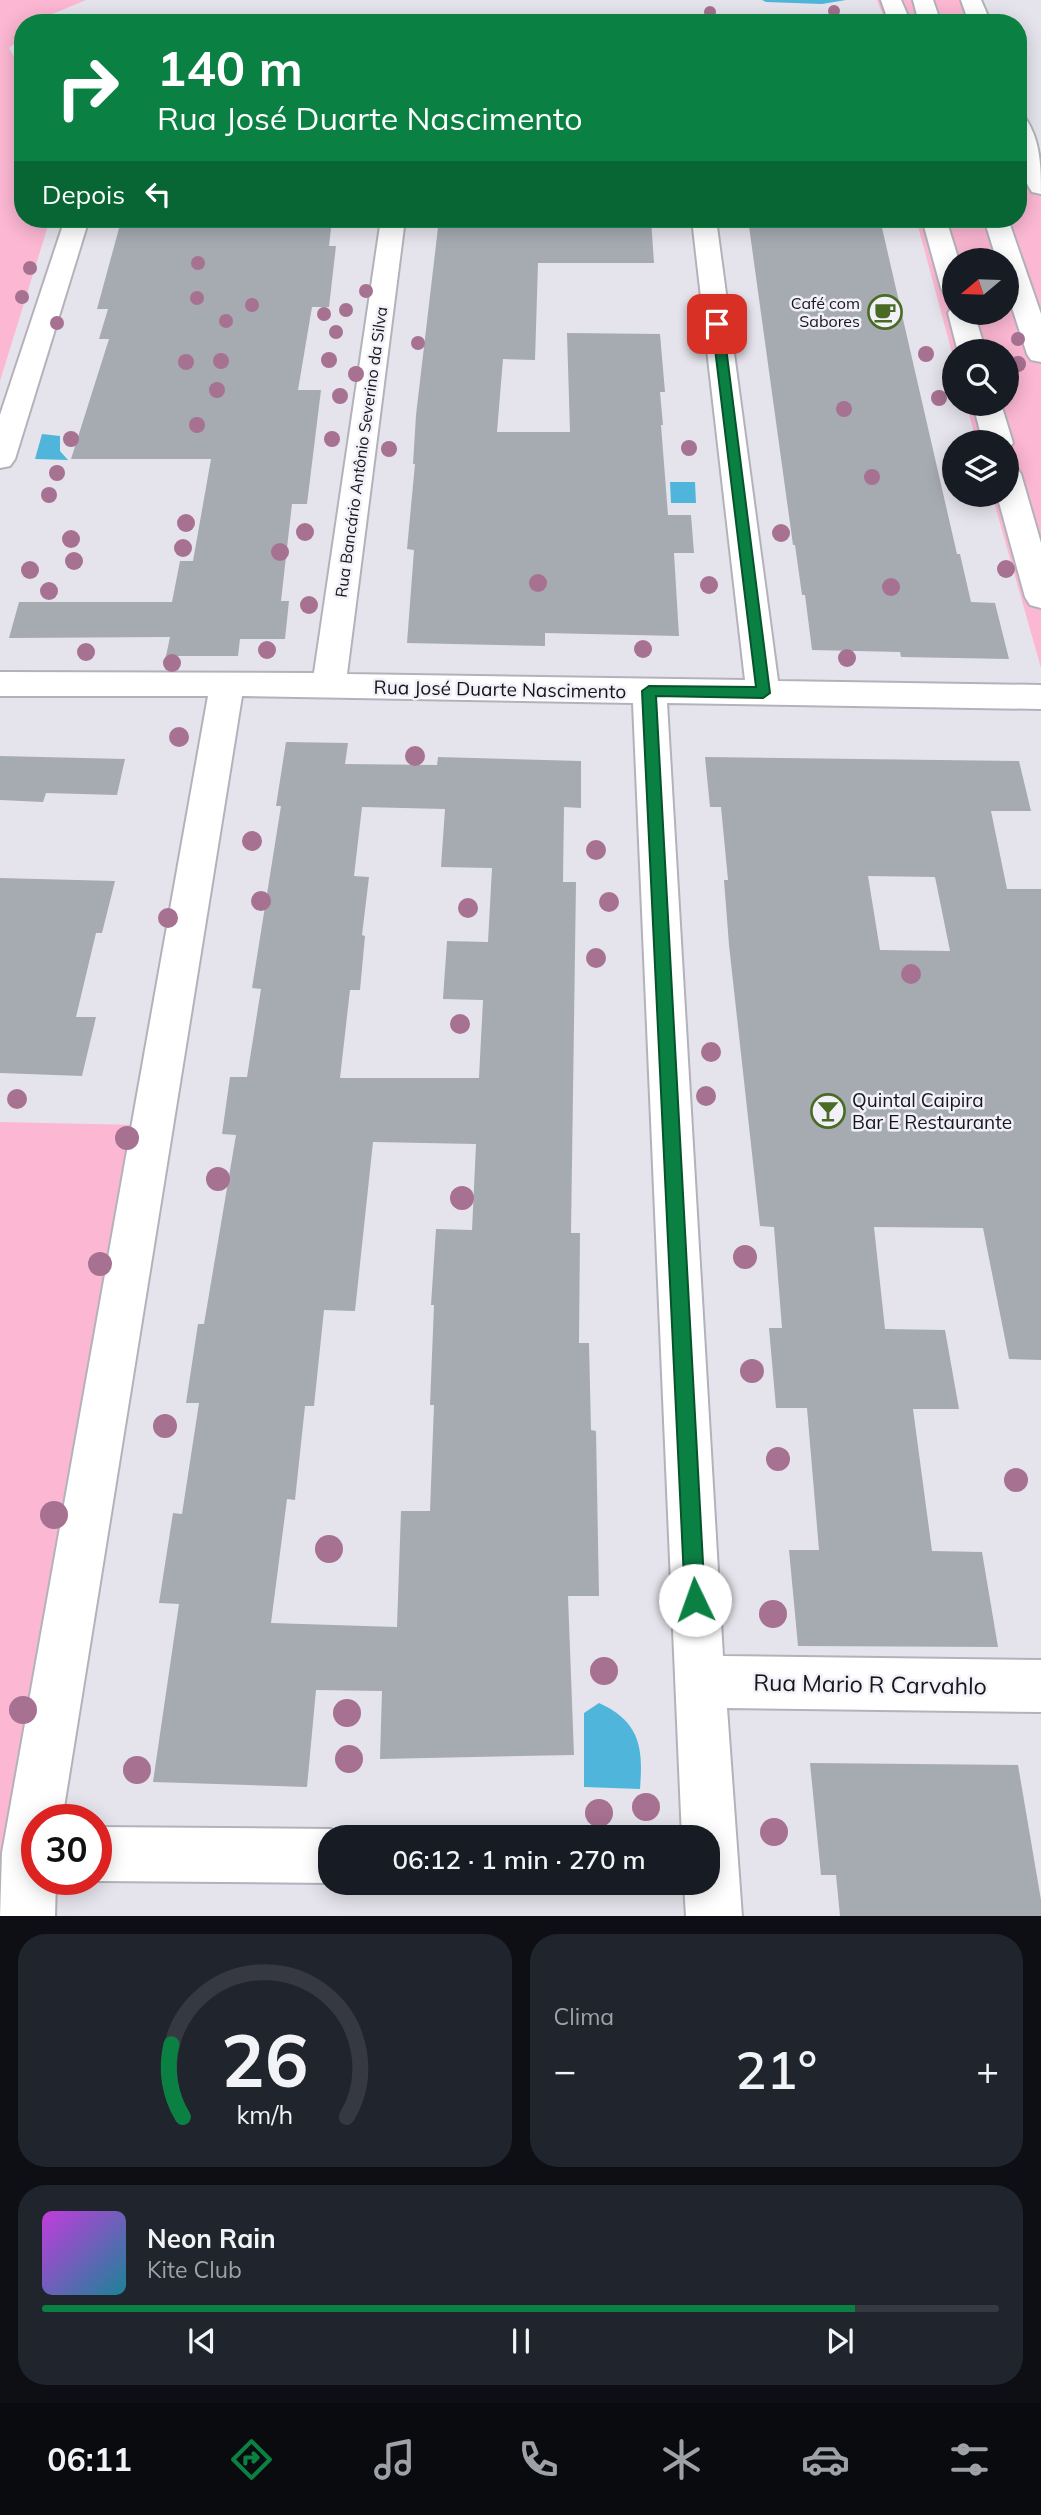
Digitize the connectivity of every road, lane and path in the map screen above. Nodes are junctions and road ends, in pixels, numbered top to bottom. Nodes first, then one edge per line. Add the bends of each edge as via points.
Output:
1 (1027, 149) edge
2 (1041, 187) edge
3 (74, 228) edge
4 (392, 228) edge
5 (705, 228) edge
6 (937, 228) edge
7 (999, 228) edge
8 (942, 248) edge
9 (1006, 248) edge
10 (1019, 251) edge
11 (1034, 252) dead end
12 (1019, 287) edge
13 (1041, 354) edge
14 (0, 459) edge
15 (1015, 507) edge
16 (1041, 597) edge
17 (0, 684) edge
18 (227, 684) junction
19 (328, 686) junction
20 (649, 691) junction
21 (763, 693) junction
22 (1041, 697) edge
23 (699, 1682) junction
24 (1041, 1686) edge
25 (41, 1804) edge
26 (708, 1825) edge
27 (112, 1854) edge
28 (318, 1856) edge
29 (29, 1895) edge
30 (712, 1895) edge
31 (27, 1916) edge
32 (714, 1916) edge

1 - 2 street
3 - 14 street
4 - 19 street, Rua Bancário Antônio Severino da Silva
5 - 21 street
6 - 8 street
7 - 9 street
10 - 11 street
12 - 13 street
15 - 16 street
17 - 18 street, Rua José Duarte Nascimento
18 - 19 street, Rua José Duarte Nascimento
18 - 25 street
19 - 20 street, Rua José Duarte Nascimento
20 - 21 street, Rua José Duarte Nascimento
20 - 23 street
21 - 22 street, Rua José Duarte Nascimento
23 - 24 street, Rua Mario R Carvahlo
23 - 26 street
27 - 28 street
29 - 31 street
30 - 32 street

